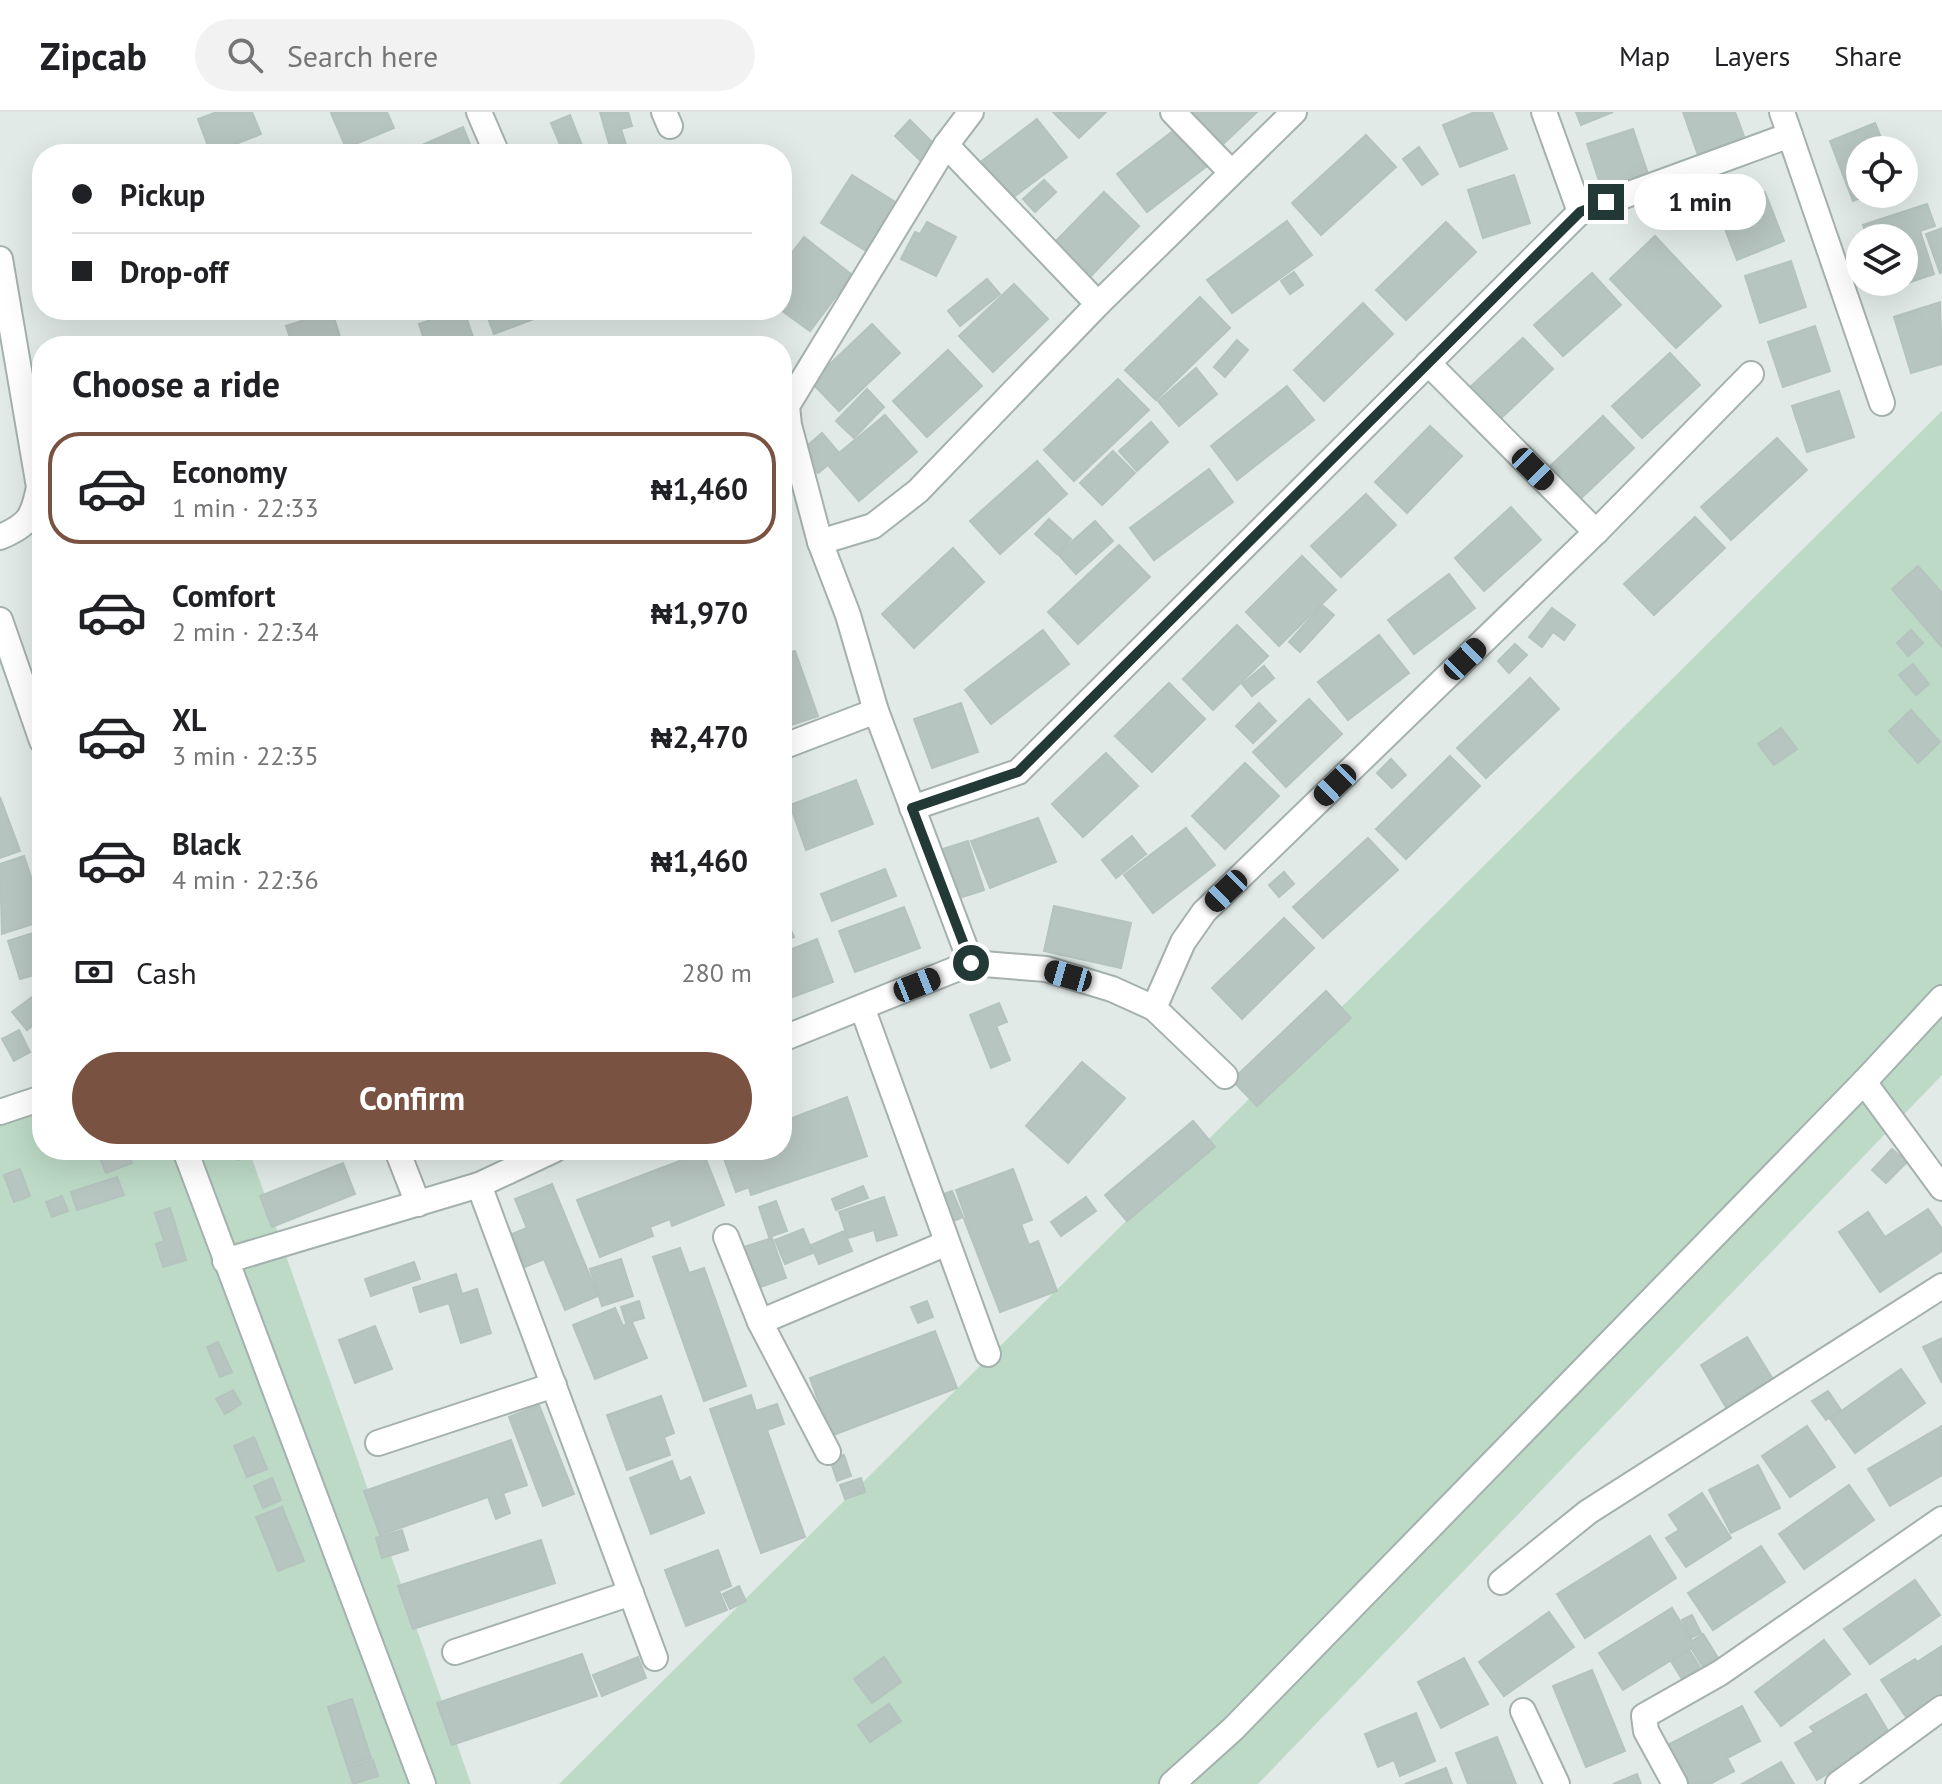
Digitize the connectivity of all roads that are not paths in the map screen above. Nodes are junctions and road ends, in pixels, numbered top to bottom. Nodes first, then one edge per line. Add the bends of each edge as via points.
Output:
1 (479, 112) edge
2 (971, 112) edge
3 (1173, 112) edge
4 (1294, 112) edge
5 (1544, 112) edge
6 (1786, 124) edge
7 (493, 144) edge
8 (946, 145) junction
9 (1231, 172) junction
10 (1580, 212) junction
11 (0, 259) edge
12 (1098, 304) junction
13 (1428, 363) junction
14 (1751, 374) dead end
15 (792, 398) edge
16 (1882, 403) dead end
17 (792, 436) edge
18 (32, 446) edge
19 (32, 514) edge
20 (1596, 532) junction
21 (0, 537) edge
22 (820, 542) junction
23 (0, 620) edge
24 (876, 711) junction
25 (32, 712) edge
26 (792, 743) edge
27 (912, 808) junction
28 (971, 963) junction
29 (1942, 998) edge
30 (862, 1007) junction
31 (1154, 1008) junction
32 (792, 1035) edge
33 (1225, 1076) dead end
34 (1864, 1082) junction
35 (32, 1101) edge
36 (0, 1112) edge
37 (189, 1160) edge
38 (401, 1160) edge
39 (533, 1160) edge
40 (479, 1185) junction
41 (1942, 1188) edge
42 (418, 1204) junction
43 (726, 1237) dead end
44 (947, 1243) junction
45 (225, 1261) junction
46 (1942, 1286) edge
47 (760, 1322) junction
48 (988, 1354) dead end
49 (554, 1385) junction
50 (378, 1443) dead end
51 (828, 1452) dead end
52 (1942, 1519) edge
53 (1501, 1582) dead end
54 (631, 1593) junction
55 (455, 1652) dead end
56 (655, 1658) dead end
57 (1942, 1708) edge
58 (1523, 1711) dead end
59 (423, 1784) edge
60 (1172, 1784) edge
61 (1557, 1784) edge
62 (1675, 1784) edge
63 (1838, 1784) edge

1 - 7 street
2 - 8 street
3 - 9 street
4 - 9 street
5 - 10 street
6 - 10 street
6 - 16 street
8 - 12 street
8 - 15 street
9 - 12 street
10 - 13 street
11 - 18 street
12 - 22 street via 918,491 873,526
13 - 20 street
13 - 27 street via 1018,772
14 - 20 street
17 - 22 street
19 - 21 street via 27,523
20 - 31 street via 1204,912 1183,942
22 - 24 street
23 - 25 street
24 - 26 street
24 - 27 street
27 - 28 street
28 - 30 street
28 - 31 street via 1046,969
29 - 34 street
30 - 32 street
30 - 44 street
31 - 33 street
34 - 41 street
34 - 60 street via 1233,1729
35 - 36 street
37 - 45 street
38 - 42 street
39 - 40 street
40 - 42 street
40 - 49 street
42 - 45 street
43 - 47 street
44 - 47 street
44 - 48 street
45 - 59 street
46 - 53 street via 1588,1512
47 - 51 street
49 - 50 street
49 - 54 street
52 - 62 street via 1720,1673 1644,1716 1646,1731
54 - 55 street
54 - 56 street
57 - 63 street
58 - 61 street

